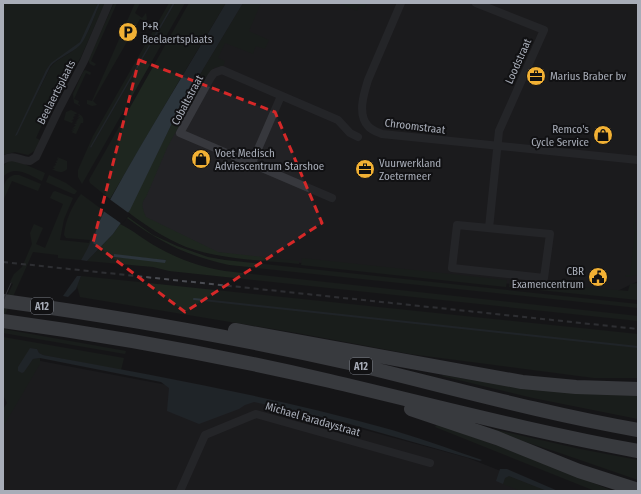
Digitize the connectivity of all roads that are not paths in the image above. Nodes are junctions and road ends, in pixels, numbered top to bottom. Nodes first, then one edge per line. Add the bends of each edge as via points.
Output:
1 (109, 3) edge
2 (401, 3) edge
3 (476, 3) edge
4 (281, 96) junction
5 (358, 137) dead end
6 (497, 146) junction
7 (3, 160) edge
8 (638, 160) edge
9 (252, 163) junction
10 (332, 198) dead end
11 (489, 228) junction
12 (3, 301) edge
13 (81, 312) junction
14 (3, 321) edge
15 (329, 381) junction
16 (638, 389) edge
17 (638, 430) edge
18 (638, 451) edge
19 (430, 463) dead end
20 (638, 490) edge
21 (180, 491) edge

1 - 7 street, Beelaertsplaats via 84,61 36,157 30,161 14,156
2 - 6 street, Chroomstraat via 368,80 363,113 368,127 382,134
3 - 6 street, Loodstraat via 544,30 499,131
4 - 5 street, Cobaltstraat via 338,120 350,133
4 - 9 street
4 - 9 street, Cobaltstraat via 222,70 218,71 211,77 180,133
6 - 8 street, Chroomstraat
6 - 11 street
9 - 10 street, Cobaltstraat
11 - 11 street via 550,234 544,278 452,268 457,225
12 - 13 highway, A12
13 - 16 highway, A12 via 239,330 522,382
13 - 17 highway, A12 via 285,349 552,413
14 - 15 highway, A12 via 163,346
15 - 18 highway, A12 via 498,422
15 - 20 highway, A12 via 497,438 579,471
19 - 21 street, Michael Faradaystraat via 256,414 205,435

